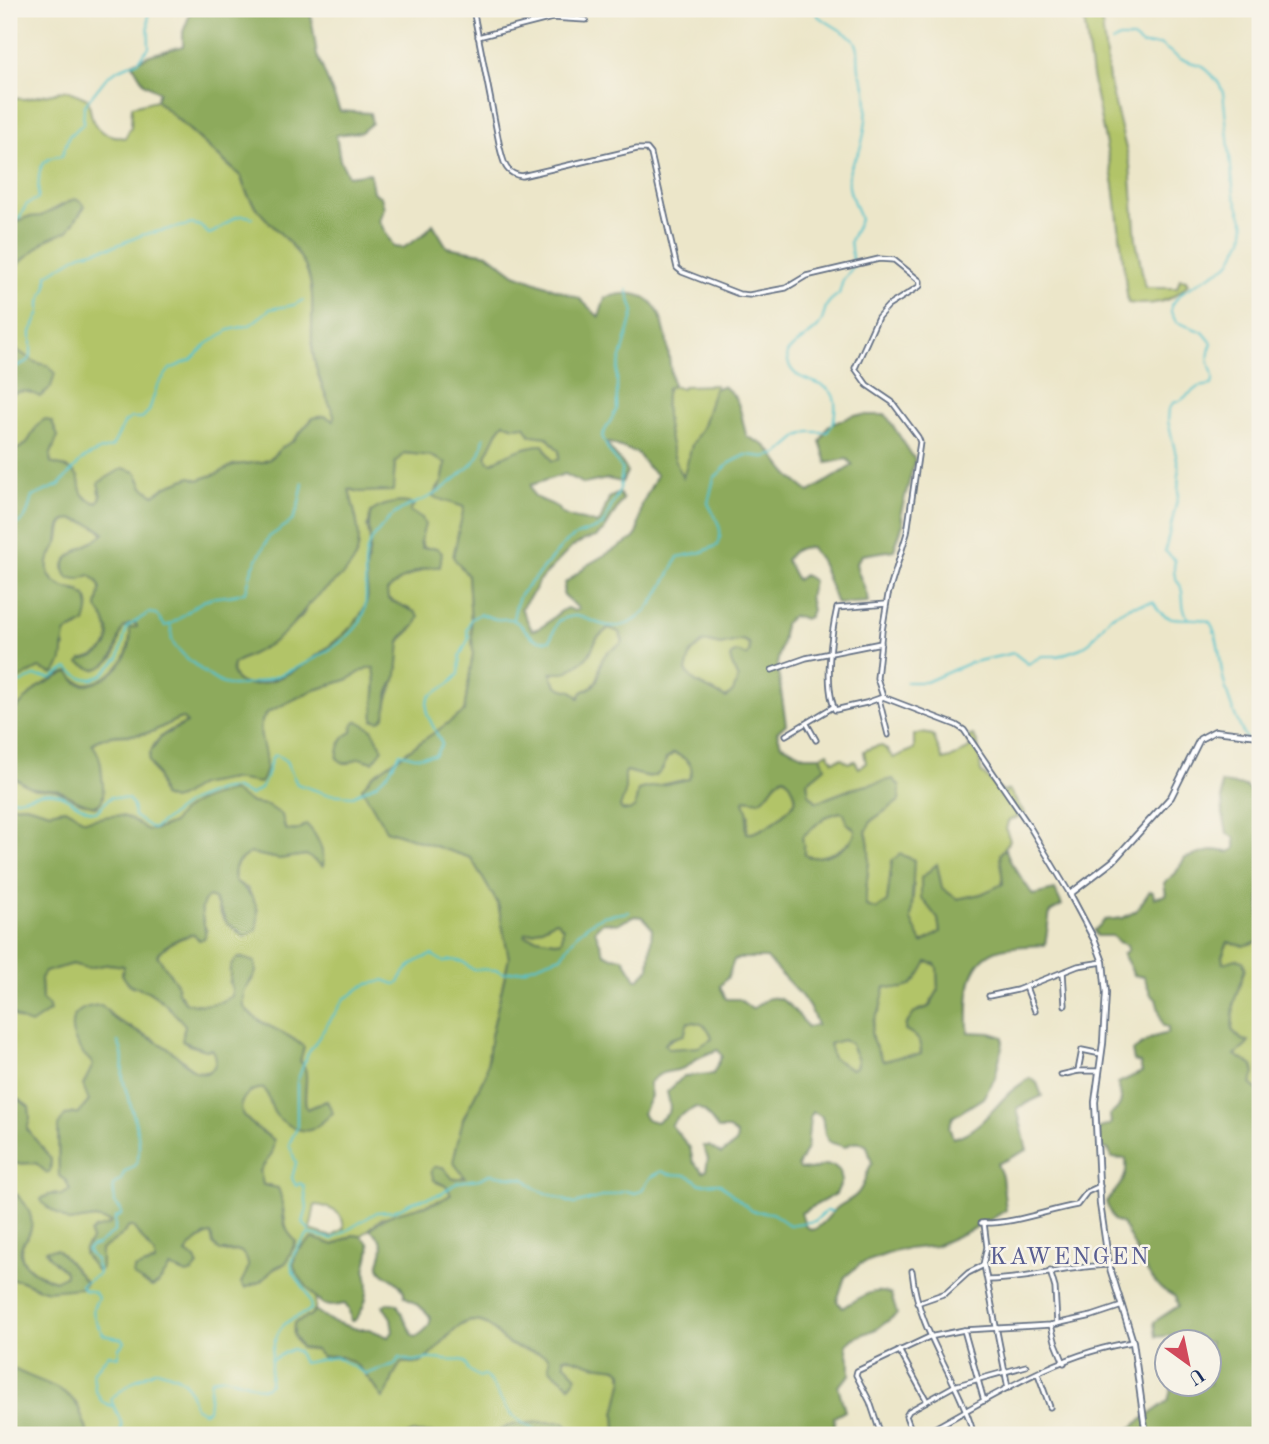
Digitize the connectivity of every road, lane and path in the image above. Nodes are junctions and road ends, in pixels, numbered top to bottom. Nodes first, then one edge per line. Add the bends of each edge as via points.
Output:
1 (473, 9) edge
2 (576, 9) edge
3 (578, 19) junction
4 (586, 20) dead end
5 (478, 37) junction
6 (886, 604) junction
7 (881, 643) junction
8 (830, 653) junction
9 (772, 670) dead end
10 (881, 698) junction
11 (833, 707) junction
12 (807, 724) junction
13 (888, 734) dead end
14 (786, 735) dead end
15 (1258, 736) edge
16 (816, 740) dead end
17 (1070, 894) junction
18 (1103, 962) junction
19 (1063, 972) junction
20 (1026, 987) junction
21 (989, 996) dead end
22 (1065, 1005) dead end
23 (1035, 1011) dead end
24 (1101, 1054) junction
25 (1078, 1071) junction
26 (1098, 1071) junction
27 (1061, 1075) dead end
28 (1100, 1186) junction
29 (983, 1265) junction
30 (1109, 1265) junction
31 (912, 1271) dead end
32 (1050, 1271) junction
33 (988, 1280) junction
34 (917, 1303) junction
35 (1122, 1306) junction
36 (1054, 1325) junction
37 (996, 1328) junction
38 (964, 1330) junction
39 (930, 1337) junction
40 (1133, 1342) junction
41 (898, 1350) junction
42 (1064, 1363) junction
43 (1026, 1366) dead end
44 (1005, 1372) junction
45 (1038, 1374) junction
46 (978, 1380) junction
47 (954, 1387) junction
48 (1008, 1388) junction
49 (927, 1401) junction
50 (984, 1401) junction
51 (1050, 1407) dead end
52 (965, 1412) junction
53 (973, 1432) dead end
54 (879, 1435) edge
55 (913, 1435) edge
56 (924, 1435) edge
57 (1146, 1435) edge

1 - 5 street
2 - 3 street
3 - 4 street
3 - 5 street via 552,18
5 - 6 street via 504,166 522,176 647,149 676,265 682,272 749,295 879,259 894,260 921,283 878,317 855,368 867,385 889,399 920,440 907,533
6 - 7 street
6 - 8 street via 837,608
7 - 8 street
7 - 10 street via 877,678
8 - 9 street
8 - 11 street
10 - 11 street via 837,710
10 - 13 street
10 - 17 street via 964,730
11 - 12 street
12 - 14 street
12 - 16 street
15 - 17 main road via 1215,731 1200,739 1171,797 1107,866
17 - 18 main road
18 - 19 street
18 - 24 main road via 1106,993
19 - 20 street
19 - 22 street
20 - 21 street
20 - 23 street
24 - 25 street via 1082,1050
24 - 26 main road
25 - 26 street
25 - 27 street
26 - 28 main road via 1095,1128
28 - 29 street via 1077,1205 1016,1221 983,1223 987,1247
28 - 30 main road
29 - 33 street
29 - 34 street via 946,1293
30 - 32 street
30 - 35 main road
31 - 34 street
32 - 33 street
32 - 36 street via 1055,1288
33 - 37 street
34 - 39 street
35 - 36 street
35 - 40 main road
36 - 37 street
36 - 42 street
37 - 38 street
37 - 44 street
38 - 39 street
38 - 46 street
39 - 41 street
39 - 47 street
40 - 42 street
40 - 57 main road
41 - 49 street
41 - 54 street via 856,1373
42 - 45 street
43 - 44 street
44 - 46 street
44 - 48 street
45 - 48 street
45 - 51 street
46 - 47 street
46 - 50 street
47 - 49 street
47 - 52 street
48 - 50 street
49 - 55 street via 906,1414
50 - 52 street
52 - 53 street
52 - 56 street

